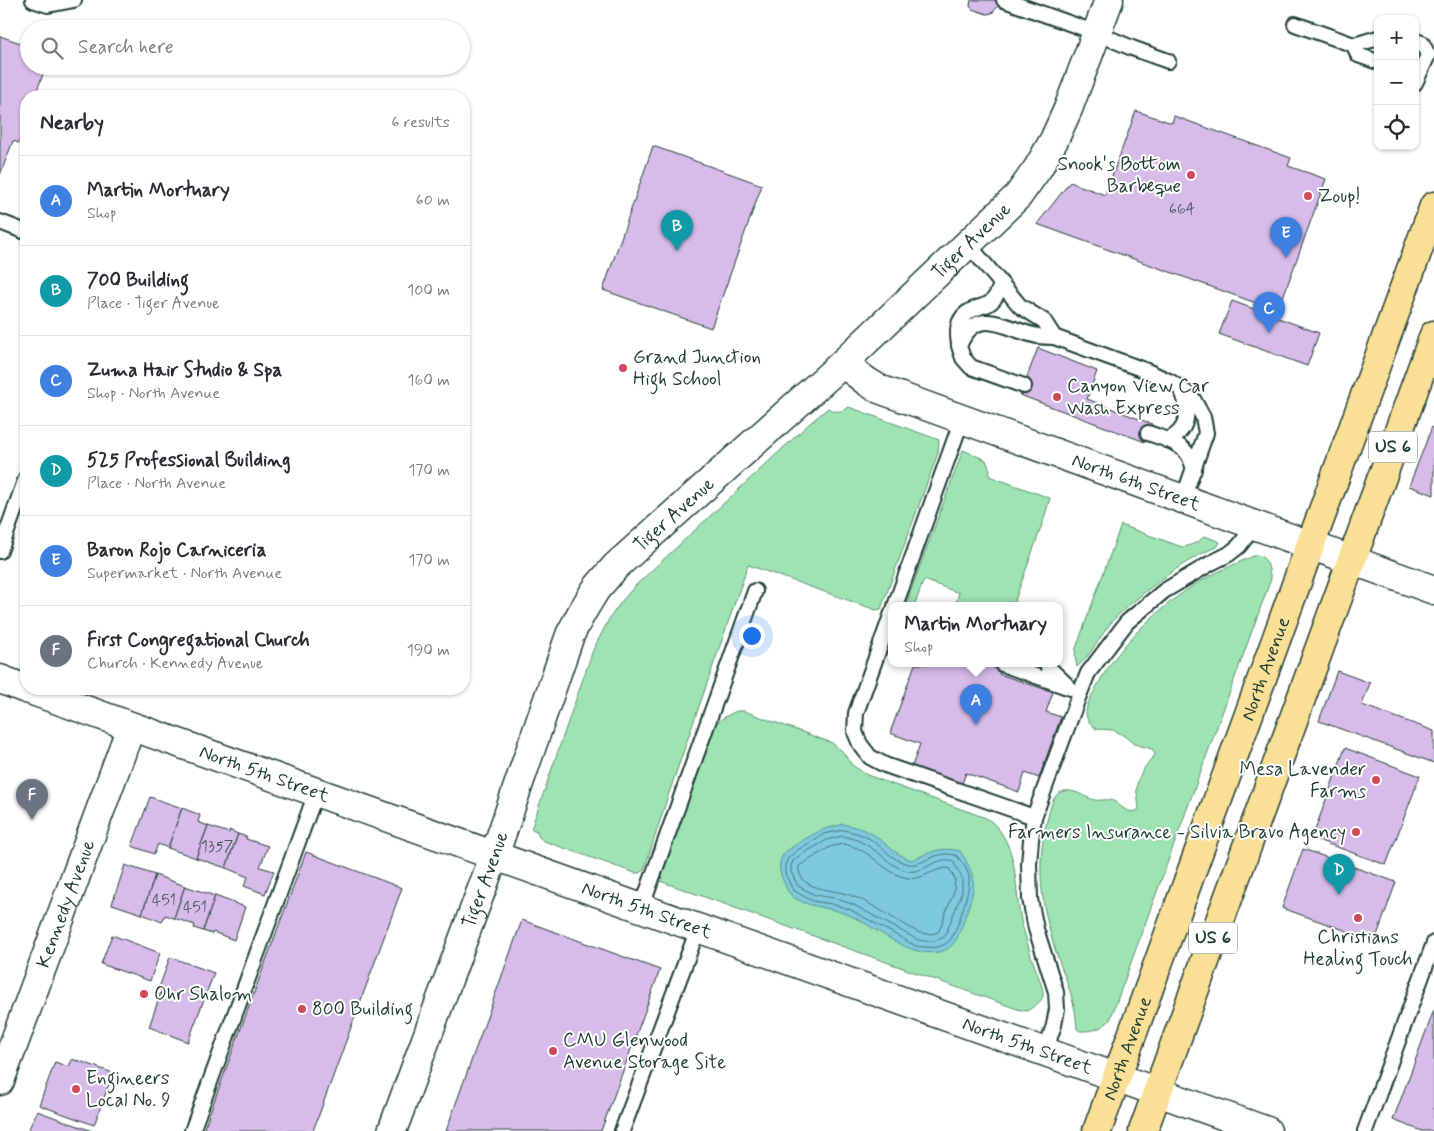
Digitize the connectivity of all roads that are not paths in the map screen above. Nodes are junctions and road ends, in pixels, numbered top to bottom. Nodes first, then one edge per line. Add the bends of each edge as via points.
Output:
1 (33, 0) edge
2 (74, 0) edge
3 (1004, 0) edge
4 (1109, 0) edge
5 (1296, 24) dead end
6 (1097, 33) junction
7 (1374, 39) edge
8 (1419, 42) edge
9 (1354, 45) junction
10 (1168, 61) dead end
11 (1374, 61) edge
12 (1419, 74) edge
13 (1434, 206) edge
14 (0, 222) edge
15 (20, 230) edge
16 (968, 244) junction
17 (1001, 284) junction
18 (1434, 335) edge
19 (1054, 337) junction
20 (959, 346) junction
21 (843, 363) junction
22 (1024, 386) dead end
23 (1181, 388) junction
24 (962, 419) junction
25 (1148, 433) dead end
26 (1167, 440) junction
27 (1194, 470) junction
28 (20, 495) edge
29 (1183, 499) junction
30 (1255, 525) junction
31 (1311, 544) junction
32 (0, 551) edge
33 (1351, 560) junction
34 (1434, 590) edge
35 (755, 591) dead end
36 (896, 602) edge
37 (888, 628) edge
38 (1009, 667) edge
39 (1048, 667) edge
40 (0, 679) edge
41 (20, 687) edge
42 (1074, 693) junction
43 (42, 695) edge
44 (130, 727) junction
45 (316, 793) junction
46 (1034, 818) junction
47 (494, 856) junction
48 (641, 909) junction
49 (698, 929) junction
50 (1434, 943) edge
51 (1045, 1052) junction
52 (1116, 1078) junction
53 (0, 1081) edge
54 (1157, 1093) junction
55 (192, 1131) edge
56 (392, 1131) edge
57 (622, 1131) edge
58 (1097, 1131) edge
59 (1143, 1131) edge
60 (1267, 1131) edge
61 (1365, 1131) edge

1 - 2 lane via 48,5
3 - 6 lane
4 - 6 street, Tiger Avenue
5 - 9 lane
6 - 10 lane
6 - 16 street, Tiger Avenue via 1068,109 1038,168 1018,196
7 - 9 lane
8 - 12 lane via 1428,55
9 - 11 lane via 1358,55
13 - 31 main road, North Avenue / US 6
14 - 15 lane
16 - 17 lane
16 - 21 street, Tiger Avenue
17 - 19 lane via 1020,306 1044,322
17 - 20 lane via 990,303 966,314 960,321 957,332
18 - 33 main road, US 6
19 - 20 lane via 984,322 964,334
19 - 23 lane via 1140,368
20 - 22 lane via 971,367
21 - 24 street, North 6th Street via 879,389
21 - 47 street, Tiger Avenue via 616,566 596,589 570,635
23 - 26 lane via 1188,414 1176,437
23 - 27 lane via 1196,404 1203,417 1206,434
24 - 29 street, North 6th Street
24 - 36 lane
25 - 26 lane
26 - 27 lane via 1190,456
27 - 29 lane
28 - 32 lane
29 - 30 street, North 6th Street
30 - 31 street, North 6th Street
30 - 42 lane via 1229,554 1164,591 1126,622
31 - 33 street, North 6th Street
31 - 52 main road, North Avenue / US 6
33 - 34 street, North 6th Street
33 - 54 main road, US 6
35 - 48 lane
37 - 46 lane via 856,714 855,732 860,744 870,757 885,765
38 - 42 lane
39 - 42 lane
40 - 41 street, North 5th Street
42 - 46 lane
43 - 44 street, North 5th Street
44 - 45 street, North 5th Street
44 - 53 street, Kennedy Avenue
45 - 47 street, North 5th Street
45 - 55 lane
46 - 51 lane via 1030,899 1058,1009
47 - 48 street, North 5th Street
47 - 56 street, Tiger Avenue
48 - 49 street, North 5th Street
49 - 51 street, North 5th Street
49 - 57 lane
50 - 61 lane
51 - 52 street, North 5th Street
52 - 54 street, North 5th Street
52 - 58 main road, North Avenue / US 6
54 - 59 main road, US 6
54 - 60 street, North 5th Street

